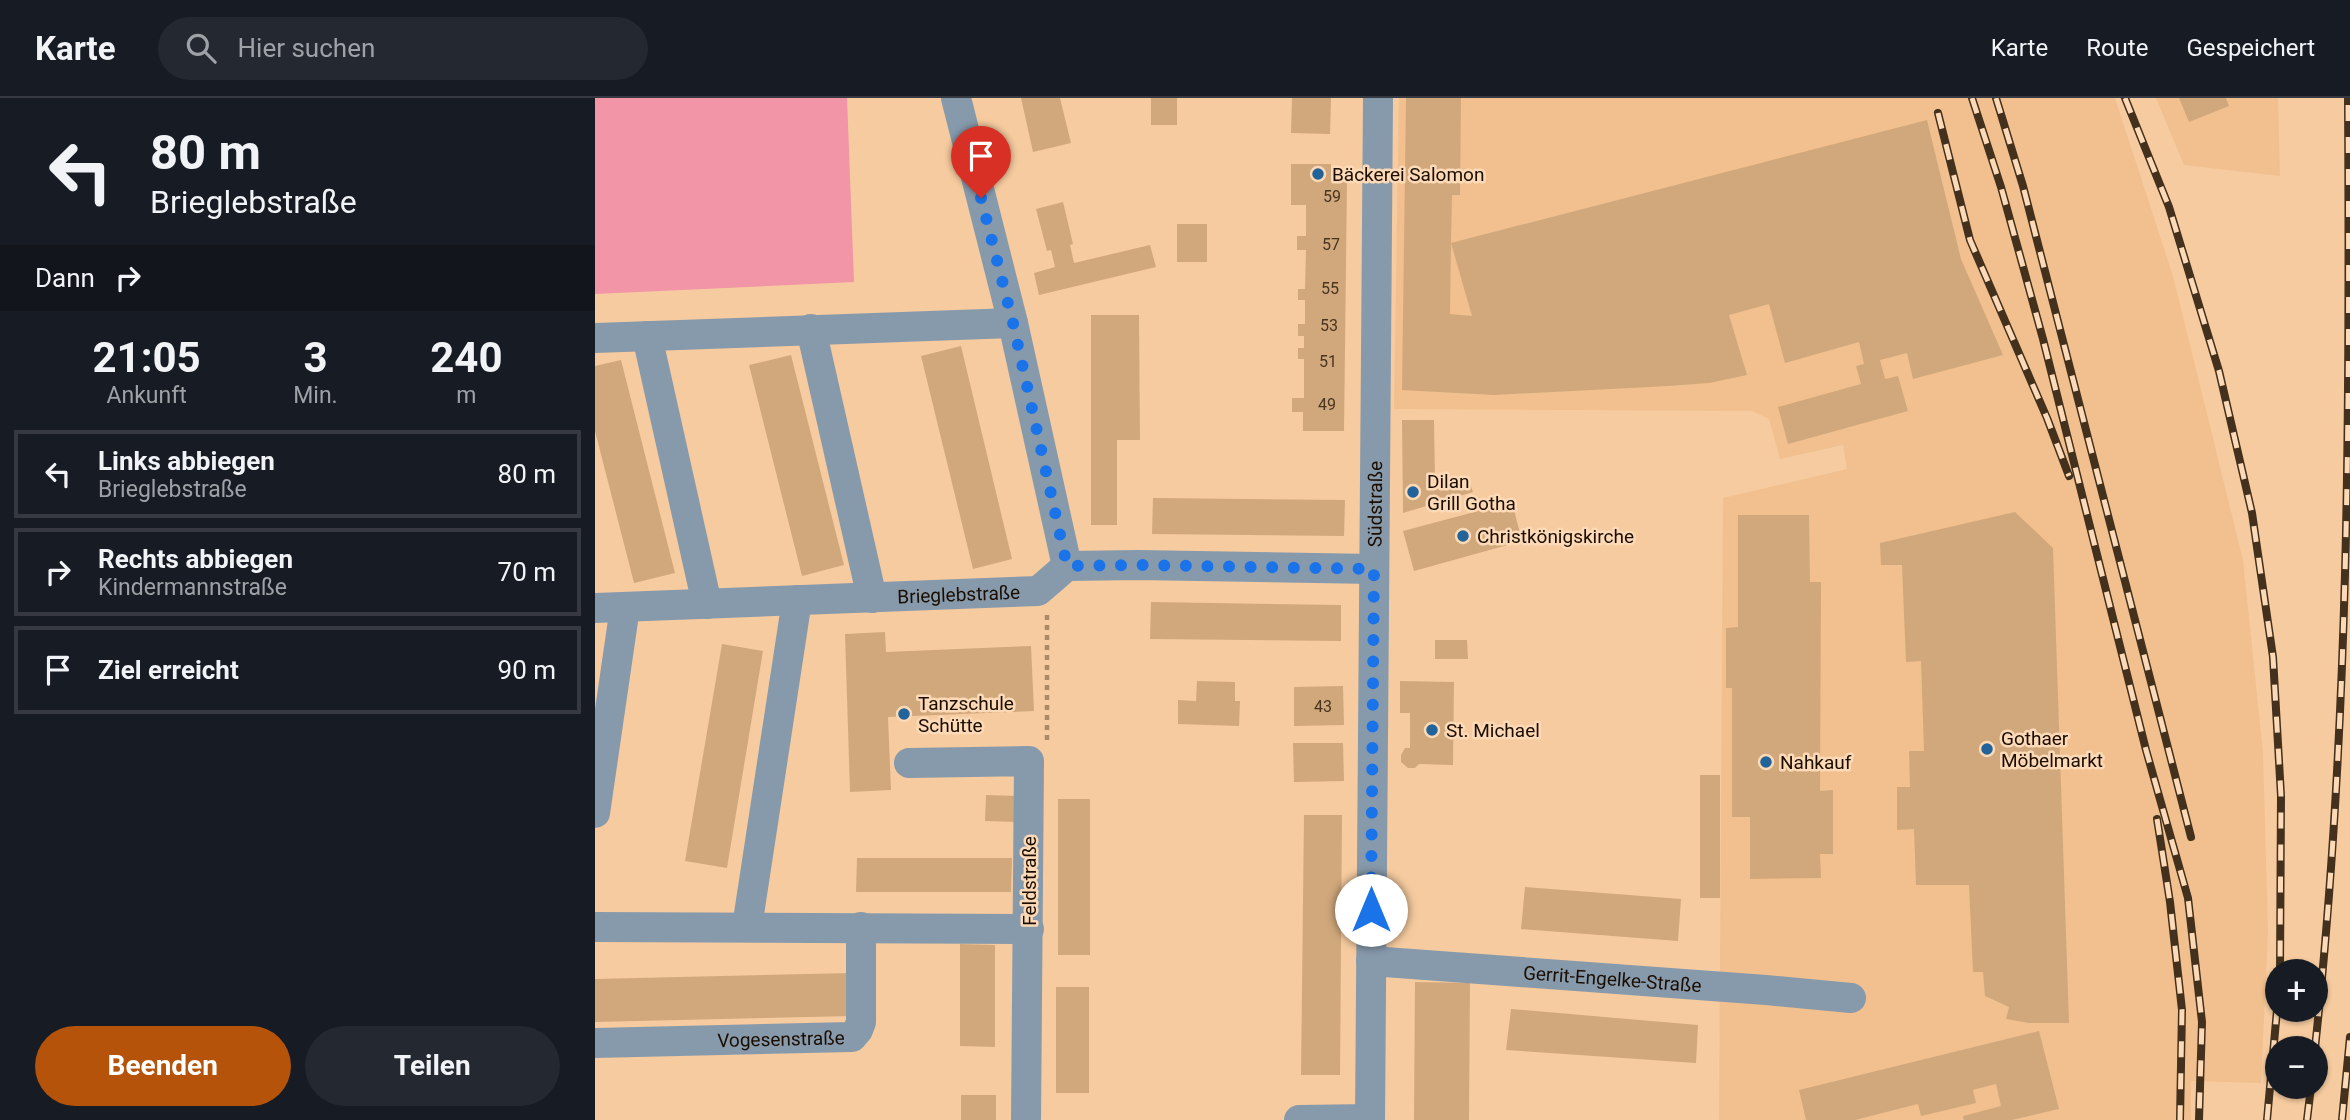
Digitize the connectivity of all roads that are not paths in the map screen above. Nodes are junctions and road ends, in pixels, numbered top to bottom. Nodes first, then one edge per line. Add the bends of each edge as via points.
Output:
1 (956, 98) edge
2 (1378, 98) edge
3 (1013, 323) junction
4 (811, 329) junction
5 (647, 336) junction
6 (595, 338) edge
7 (1374, 569) junction
8 (1057, 575) junction
9 (872, 598) junction
10 (797, 600) junction
11 (706, 604) junction
12 (625, 607) junction
13 (595, 608) edge
14 (909, 763) dead end
15 (595, 813) edge
16 (595, 927) edge
17 (747, 927) junction
18 (861, 927) junction
19 (1029, 929) junction
20 (1371, 961) junction
21 (1850, 998) dead end
22 (595, 1043) edge
23 (1026, 1120) edge
24 (1299, 1120) edge
25 (1370, 1120) edge

1 - 3 street
2 - 7 street, Südstraße
3 - 4 street
3 - 8 street
4 - 5 street
4 - 9 street, Brieglebstraße
5 - 6 street
5 - 11 street
7 - 8 street, Brieglebstraße via 1138,565
7 - 20 street, Südstraße
8 - 9 street, Brieglebstraße via 1038,591
9 - 10 street, Brieglebstraße
10 - 11 street, Brieglebstraße
10 - 17 street
11 - 12 street, Brieglebstraße
12 - 13 street, Brieglebstraße
12 - 15 street
14 - 19 street, Feldstraße via 1029,761
16 - 17 street
17 - 18 street
18 - 19 street
18 - 22 street, Vogesenstraße via 861,1022 852,1037
19 - 23 street, Feldstraße
20 - 21 street, Gerrit-Engelke-Straße
20 - 25 street, Südstraße
24 - 25 street

